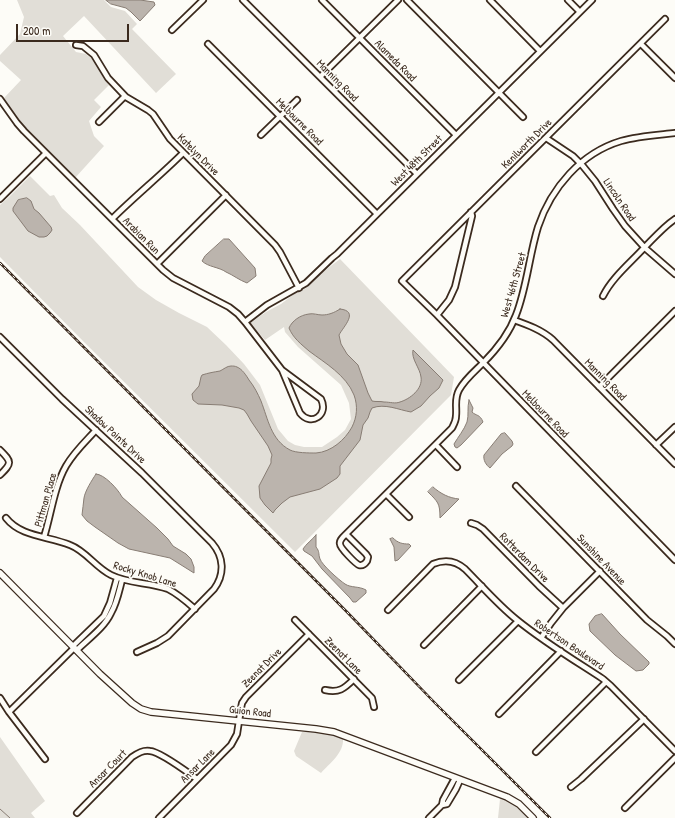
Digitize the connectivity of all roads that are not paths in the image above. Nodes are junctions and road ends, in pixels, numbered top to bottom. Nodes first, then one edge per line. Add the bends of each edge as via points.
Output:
1 (203, 0) edge
2 (243, 0) edge
3 (322, 0) edge
4 (398, 0) edge
5 (407, 0) edge
6 (490, 0) edge
7 (568, 0) edge
8 (592, 0) edge
9 (580, 12) junction
10 (665, 19) dead end
11 (172, 30) dead end
12 (360, 38) junction
13 (208, 44) dead end
14 (641, 44) junction
15 (76, 45) dead end
16 (540, 51) junction
17 (320, 77) junction
18 (675, 78) edge
19 (499, 92) junction
20 (125, 96) junction
21 (0, 98) edge
22 (297, 100) dead end
23 (280, 116) junction
24 (523, 117) dead end
25 (99, 122) dead end
26 (675, 133) edge
27 (261, 135) dead end
28 (456, 135) junction
29 (546, 138) junction
30 (46, 153) junction
31 (184, 153) junction
32 (581, 164) junction
33 (417, 174) junction
34 (226, 195) junction
35 (0, 199) edge
36 (471, 212) junction
37 (377, 214) junction
38 (112, 219) junction
39 (675, 219) edge
40 (645, 248) junction
41 (157, 264) junction
42 (675, 274) edge
43 (402, 281) joint
44 (299, 288) junction
45 (603, 296) dead end
46 (675, 311) edge
47 (437, 315) junction
48 (514, 320) junction
49 (245, 322) junction
50 (0, 337) edge
51 (483, 363) junction
52 (282, 370) junction
53 (599, 387) junction
54 (675, 427) edge
55 (96, 430) junction
56 (436, 445) junction
57 (656, 445) junction
58 (0, 450) edge
59 (675, 464) edge
60 (458, 467) dead end
61 (0, 475) edge
62 (516, 486) dead end
63 (386, 494) junction
64 (409, 517) dead end
65 (6, 518) dead end
66 (471, 523) dead end
67 (346, 534) junction
68 (44, 537) junction
69 (675, 560) edge
70 (600, 571) junction
71 (0, 573) edge
72 (120, 579) junction
73 (482, 586) junction
74 (563, 608) junction
75 (195, 609) junction
76 (388, 610) dead end
77 (295, 620) dead end
78 (518, 621) junction
79 (309, 634) junction
80 (541, 638) junction
81 (675, 644) edge
82 (424, 645) dead end
83 (74, 648) junction
84 (561, 651) junction
85 (137, 652) dead end
86 (354, 679) junction
87 (459, 680) dead end
88 (606, 682) junction
89 (325, 690) dead end
90 (0, 698) edge
91 (374, 707) dead end
92 (9, 712) junction
93 (499, 714) dead end
94 (644, 719) junction
95 (239, 721) junction
96 (675, 751) edge
97 (536, 752) dead end
98 (675, 758) edge
99 (45, 759) dead end
100 (197, 779) junction
101 (457, 779) junction
102 (572, 787) dead end
103 (625, 808) dead end
104 (77, 813) dead end
105 (159, 818) edge
106 (429, 818) edge
107 (533, 818) edge

1 - 11 street
2 - 17 street, Manning Road
3 - 12 street, Alameda Road
4 - 12 street
5 - 19 street
6 - 16 street
7 - 9 street
8 - 9 street, West 48th Street
9 - 16 street, West 48th Street
10 - 14 street, Kenilworth Drive
12 - 17 street
12 - 28 street, Alameda Road
13 - 23 street, Melbourne Road
14 - 18 street
14 - 29 street, Kenilworth Drive
15 - 20 street, Katelyn Drive via 83,46 94,55 108,78
16 - 19 street, West 48th Street
17 - 33 street, Manning Road
19 - 24 street
19 - 28 street, West 48th Street
20 - 25 street
20 - 31 street, Katelyn Drive via 153,114 169,138
21 - 30 street, Arabian Run via 19,125
22 - 23 street
23 - 27 street
23 - 37 street, Melbourne Road
26 - 32 street, West 46th Street via 615,143 599,150
28 - 33 street, West 48th Street
29 - 32 street, Lincoln Road
29 - 36 street, Kenilworth Drive
30 - 35 street
30 - 38 street, Arabian Run
31 - 34 street, Katelyn Drive
31 - 38 street
32 - 40 street, Lincoln Road via 625,226
32 - 48 street, West 46th Street via 558,188 540,221
33 - 37 street, West 48th Street
34 - 41 street
34 - 44 street, Katelyn Drive via 276,246
36 - 43 street, Kenilworth Drive
36 - 47 street via 456,284 449,300
37 - 44 street, West 48th Street via 336,256
38 - 41 street, Arabian Run
39 - 40 street
40 - 42 street, Lincoln Road
40 - 45 street via 617,276
41 - 49 street, Arabian Run via 170,276 232,309
43 - 47 street, Melbourne Road
44 - 49 street, West 48th Street via 267,305
46 - 53 street
47 - 51 street, Melbourne Road
48 - 51 street, West 46th Street via 499,346
48 - 53 street, Manning Road via 551,338
49 - 52 street, Arabian Run
50 - 55 street, Shadow Pointe Drive
51 - 56 street, West 46th Street via 459,390 455,422
51 - 69 street, Melbourne Road
52 - 52 street, Arabian Run via 321,399 323,409 319,417 303,417
53 - 57 street, Manning Road
54 - 57 street
55 - 68 street, Pittman Place via 74,454 64,470
55 - 75 street, Shadow Pointe Drive via 148,479 220,555 222,564 219,581
56 - 60 street
56 - 63 street, West 46th Street
57 - 59 street, Manning Road
58 - 61 street via 9,459 7,468
62 - 70 street, Sunshine Avenue
63 - 64 street
63 - 67 street, West 46th Street
65 - 68 street, Rocky Knob Lane via 19,530
66 - 74 street, Rotterdam Drive via 482,528
67 - 67 street via 340,546 357,563 365,564 367,555
68 - 72 street, Rocky Knob Lane via 76,548 101,569
70 - 74 street
70 - 81 street, Sunshine Avenue via 647,620
71 - 83 street, Guion Road
72 - 75 street, Rocky Knob Lane via 167,589
72 - 83 street via 115,604 105,622
73 - 76 street, Robertson Boulevard via 462,566 442,561 432,565
73 - 78 street, Robertson Boulevard
73 - 82 street
74 - 80 street
75 - 85 street via 165,638
77 - 79 street, Zeenat Lane
78 - 80 street, Robertson Boulevard
78 - 87 street
79 - 86 street, Zeenat Lane
79 - 95 street, Zeenat Drive via 246,697 242,703
80 - 84 street, Robertson Boulevard
83 - 92 street
83 - 95 street, Guion Road via 132,704 141,709
84 - 88 street, Robertson Boulevard
84 - 93 street
86 - 89 street via 343,689
86 - 91 street, Zeenat Lane via 372,698
88 - 94 street, Robertson Boulevard
88 - 97 street
90 - 92 street
92 - 99 street
94 - 96 street, Robertson Boulevard
94 - 102 street
95 - 100 street, Ansar Lane via 234,741
95 - 101 street, Guion Road via 334,732
98 - 103 street
100 - 104 street, Ansar Court via 158,753 144,751 132,757
100 - 105 street, Ansar Lane
101 - 106 street via 456,789 447,804 442,805
101 - 107 street, Guion Road via 514,800

